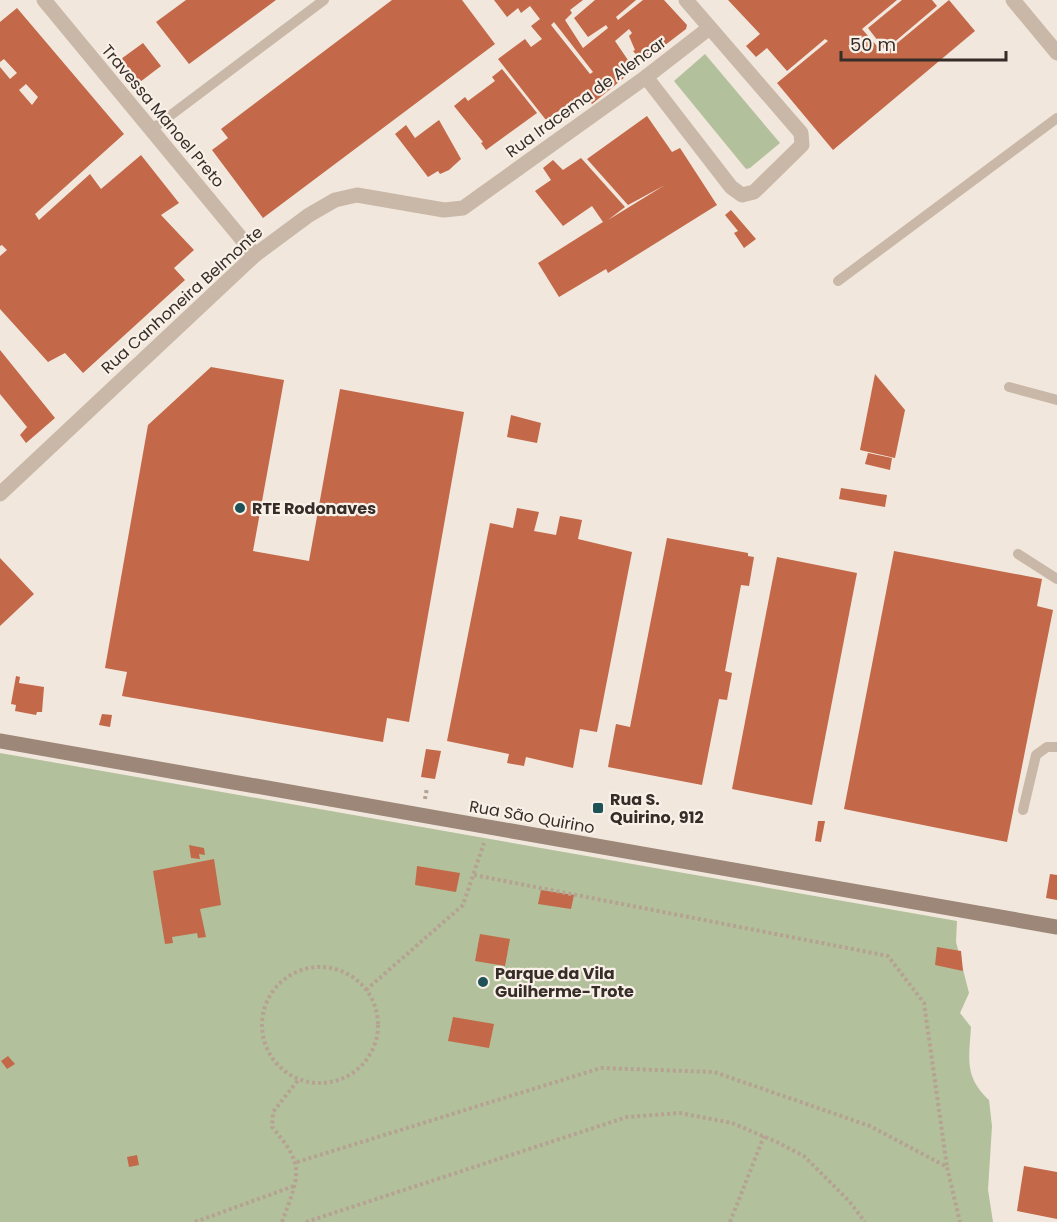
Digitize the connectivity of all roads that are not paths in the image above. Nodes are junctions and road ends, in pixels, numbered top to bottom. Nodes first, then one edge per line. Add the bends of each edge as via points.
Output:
1 (44, 0) edge
2 (324, 0) edge
3 (686, 0) edge
4 (1013, 0) edge
5 (708, 28) junction
6 (1057, 53) edge
7 (646, 77) junction
8 (1057, 118) edge
9 (151, 130) junction
10 (483, 194) joint
11 (255, 255) junction
12 (838, 281) dead end
13 (1009, 387) dead end
14 (1057, 400) edge
15 (0, 494) edge
16 (1018, 554) dead end
17 (1057, 579) edge
18 (0, 741) edge
19 (1057, 747) edge
20 (1023, 810) dead end
21 (1057, 927) edge

1 - 9 street, Travessa Manoel Preto
2 - 9 lane
3 - 5 street
4 - 6 street
5 - 7 street, Rua Iracema de Alencar
5 - 7 street via 801,133 803,140 797,152 754,192 742,195 730,187
7 - 10 street, Rua Iracema de Alencar
8 - 12 lane
9 - 11 street, Travessa Manoel Preto
10 - 11 street, Rua Canhoneira Belmonte via 453,211 376,196 335,200
11 - 15 street, Rua Canhoneira Belmonte
13 - 14 lane
16 - 17 lane
18 - 21 street, Rua São Quirino
19 - 20 lane via 1047,747 1036,755

